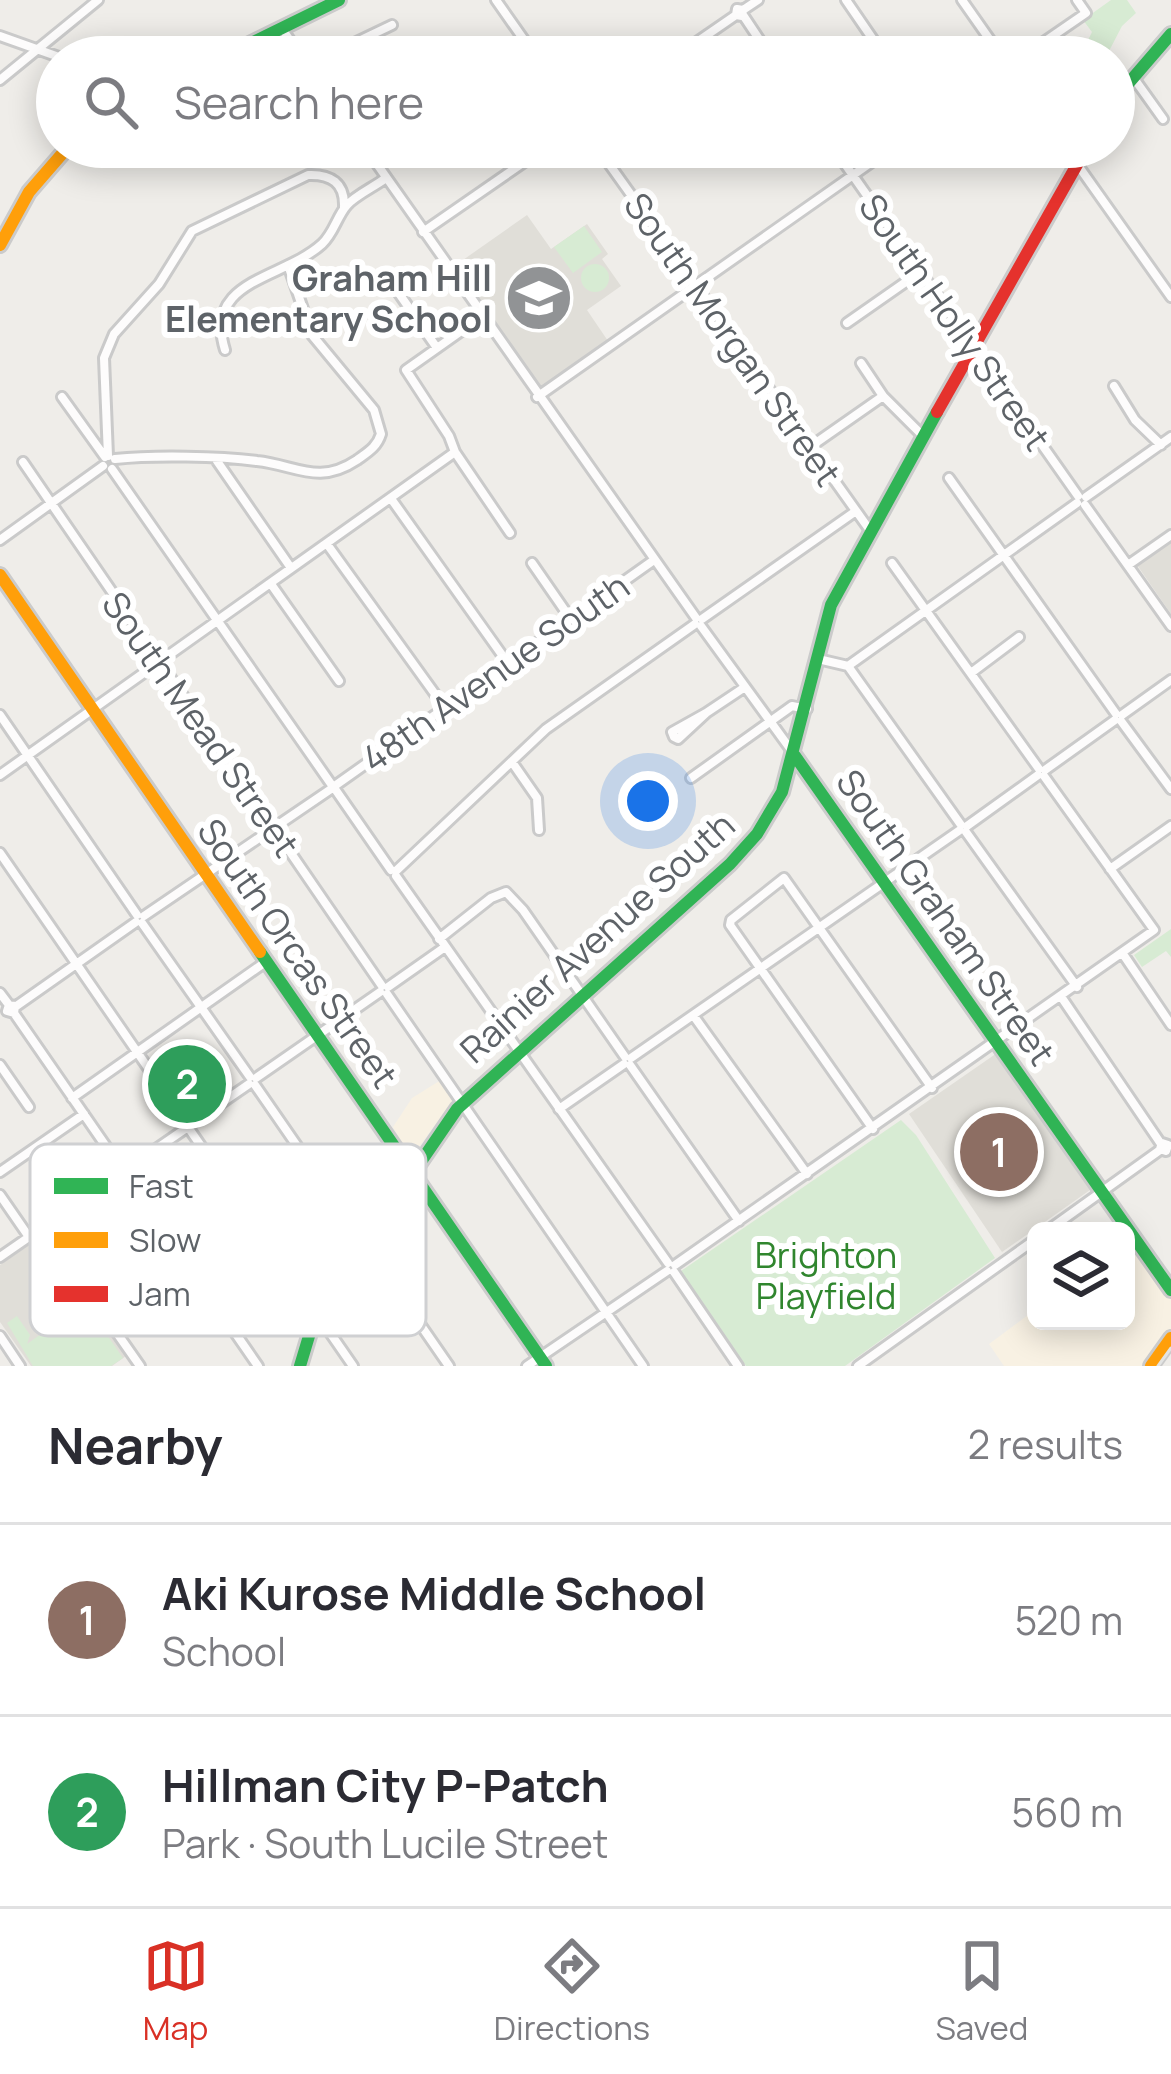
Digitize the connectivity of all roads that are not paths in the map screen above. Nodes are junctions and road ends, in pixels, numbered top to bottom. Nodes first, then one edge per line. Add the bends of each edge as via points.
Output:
1 (98, 0) edge
2 (339, 0) edge
3 (496, 0) edge
4 (758, 0) edge
5 (846, 0) edge
6 (962, 0) edge
7 (1077, 0) edge
8 (738, 10) edge
9 (392, 25) dead end
10 (282, 28) junction
11 (1171, 34) edge
12 (0, 35) edge
13 (53, 36) edge
14 (266, 36) edge
15 (288, 36) edge
16 (369, 36) edge
17 (521, 36) edge
18 (703, 36) edge
19 (756, 36) edge
20 (871, 36) edge
21 (987, 36) edge
22 (1053, 36) edge
23 (36, 50) joint
24 (1135, 72) edge
25 (1135, 79) edge
26 (0, 80) edge
27 (1163, 118) dead end
28 (50, 168) edge
29 (379, 168) edge
30 (516, 168) edge
31 (612, 168) edge
32 (847, 168) edge
33 (864, 168) edge
34 (1076, 168) edge
35 (1080, 168) edge
36 (853, 176) junction
37 (386, 178) junction
38 (344, 207) junction
39 (423, 232) junction
40 (0, 245) edge
41 (288, 265) junction
42 (920, 272) junction
43 (391, 283) dead end
44 (695, 286) junction
45 (1171, 296) edge
46 (481, 317) junction
47 (847, 323) dead end
48 (974, 347) junction
49 (437, 348) junction
50 (225, 350) dead end
51 (860, 363) dead end
52 (1114, 386) dead end
53 (883, 396) junction
54 (62, 397) dead end
55 (537, 397) junction
56 (923, 436) junction
57 (1171, 437) edge
58 (1161, 445) junction
59 (811, 447) junction
60 (455, 452) junction
61 (216, 460) junction
62 (109, 461) junction
63 (23, 462) dead end
64 (949, 478) dead end
65 (392, 500) junction
66 (1082, 500) junction
67 (51, 503) junction
68 (856, 511) junction
69 (870, 530) junction
70 (510, 533) dead end
71 (1171, 535) edge
72 (0, 540) edge
73 (327, 544) junction
74 (1003, 555) junction
75 (654, 560) junction
76 (532, 562) dead end
77 (892, 563) dead end
78 (1128, 565) junction
79 (291, 568) junction
80 (0, 575) edge
81 (270, 584) junction
82 (926, 610) junction
83 (570, 618) junction
84 (218, 621) junction
85 (698, 622) junction
86 (1171, 626) edge
87 (1019, 638) dead end
88 (818, 659) junction
89 (158, 662) junction
90 (507, 662) junction
91 (848, 666) junction
92 (971, 673) junction
93 (339, 680) dead end
94 (1171, 680) edge
95 (745, 687) junction
96 (445, 708) junction
97 (93, 709) junction
98 (807, 709) junction
99 (706, 713) dead end
100 (0, 716) edge
101 (1119, 717) junction
102 (770, 722) junction
103 (27, 755) junction
104 (794, 756) junction
105 (512, 762) junction
106 (1041, 773) junction
107 (0, 775) edge
108 (691, 778) dead end
109 (333, 787) junction
110 (817, 787) junction
111 (783, 788) junction
112 (1171, 789) edge
113 (1171, 826) edge
114 (964, 828) junction
115 (273, 829) junction
116 (538, 830) dead end
117 (0, 853) edge
118 (1110, 869) junction
119 (395, 872) junction
120 (206, 873) junction
121 (886, 881) junction
122 (140, 919) junction
123 (819, 928) junction
124 (442, 943) junction
125 (1123, 954) junction
126 (267, 961) junction
127 (76, 963) junction
128 (760, 969) junction
129 (1077, 987) junction
130 (384, 990) junction
131 (0, 993) edge
132 (581, 996) junction
133 (1062, 998) junction
134 (201, 1007) junction
135 (9, 1011) edge
136 (693, 1015) junction
137 (1171, 1025) edge
138 (319, 1035) junction
139 (1000, 1042) junction
140 (137, 1051) junction
141 (518, 1051) junction
142 (627, 1061) junction
143 (0, 1065) edge
144 (253, 1081) junction
145 (932, 1088) junction
146 (73, 1097) junction
147 (462, 1103) junction
148 (29, 1107) dead end
149 (559, 1109) junction
150 (84, 1114) junction
151 (188, 1127) junction
152 (873, 1129) junction
153 (41, 1144) edge
154 (104, 1144) edge
155 (163, 1144) edge
156 (200, 1144) edge
157 (296, 1144) edge
158 (393, 1144) edge
159 (1166, 1149) edge
160 (30, 1151) edge
161 (426, 1153) edge
162 (0, 1172) edge
163 (807, 1174) junction
164 (1101, 1192) junction
165 (426, 1193) edge
166 (0, 1195) edge
167 (739, 1221) junction
168 (1059, 1222) edge
169 (29, 1237) joint
170 (1027, 1245) edge
171 (1138, 1246) junction
172 (0, 1257) edge
173 (671, 1268) junction
174 (1170, 1284) edge
175 (1171, 1300) edge
176 (607, 1312) junction
177 (426, 1333) edge
178 (0, 1336) edge
179 (119, 1336) edge
180 (237, 1336) edge
181 (307, 1336) edge
182 (332, 1336) edge
183 (1171, 1338) edge
184 (10, 1351) junction
185 (0, 1359) edge
186 (538, 1363) edge
187 (20, 1366) edge
188 (140, 1366) edge
189 (258, 1366) edge
190 (300, 1366) edge
191 (353, 1366) edge
192 (449, 1366) edge
193 (643, 1366) edge
194 (738, 1366) edge
195 (858, 1366) edge
196 (1150, 1366) edge

1 - 13 street
2 - 10 main road
3 - 17 street
4 - 8 street
5 - 20 street
6 - 21 street
7 - 22 street via 1086,13
8 - 18 street
8 - 19 street
9 - 16 street
10 - 14 main road
10 - 15 street
11 - 24 main road
12 - 23 street
23 - 26 street
25 - 27 street
28 - 40 main road
29 - 37 street, South Graham Street
30 - 39 street
31 - 44 street, South Morgan Street
32 - 36 street, South Holly Street
33 - 36 street
34 - 48 main road, Rainier Avenue South
35 - 45 street
36 - 42 street, South Holly Street
36 - 44 street
37 - 38 street
37 - 39 street, South Graham Street
38 - 41 street via 326,241
38 - 62 street via 338,182 308,175 186,237 107,346
39 - 46 street, South Graham Street
41 - 50 street via 224,307
41 - 61 street via 312,335 350,376 380,425 380,440 334,472
42 - 47 street
42 - 48 street, South Holly Street
43 - 49 street
44 - 55 street
44 - 59 street, South Morgan Street
46 - 49 street
46 - 55 street, South Graham Street
48 - 56 main road, Rainier Avenue South
48 - 66 street, South Holly Street
49 - 60 street via 406,370
51 - 53 street
52 - 58 street
53 - 56 street
53 - 59 street
54 - 62 street
55 - 75 street, South Graham Street
56 - 69 main road, Rainier Avenue South
57 - 58 street
58 - 66 street
59 - 68 street, South Morgan Street
60 - 65 street
60 - 70 street
61 - 62 street
61 - 79 street
62 - 67 street
62 - 84 street
63 - 67 street, South Mead Street
64 - 74 street
65 - 73 street
65 - 90 street
66 - 74 street
66 - 78 street, South Holly Street
67 - 72 street
67 - 89 street, South Mead Street
68 - 69 street, South Morgan Street
68 - 85 street
69 - 88 main road, Rainier Avenue South via 831,605
71 - 78 street
73 - 79 street
73 - 96 street
74 - 82 street
74 - 101 street
75 - 83 street, 48th Avenue South
75 - 85 street, South Graham Street
76 - 83 street
77 - 82 street
78 - 86 street, South Holly Street
79 - 81 street
80 - 97 main road, South Orcas Street
81 - 84 street
81 - 93 street
82 - 91 street
82 - 92 street
83 - 90 street, 48th Avenue South
84 - 89 street
84 - 109 street
85 - 95 street, South Graham Street
85 - 105 street
87 - 92 street
88 - 91 street
88 - 98 main road, Rainier Avenue South
89 - 97 street
89 - 115 street, South Mead Street
90 - 96 street, 48th Avenue South
91 - 114 street
92 - 106 street
94 - 101 street
95 - 99 street
95 - 102 street, South Graham Street
96 - 109 street, 48th Avenue South
97 - 103 street
97 - 120 main road, South Orcas Street
98 - 102 street via 791,706
98 - 104 main road, Rainier Avenue South
100 - 103 street
101 - 106 street
101 - 112 street
102 - 104 street, South Graham Street
102 - 108 street
103 - 107 street
103 - 122 street
104 - 110 main road, South Graham Street
104 - 111 main road, Rainier Avenue South
105 - 116 street via 537,797
105 - 119 street
106 - 114 street
106 - 118 street
109 - 115 street, 48th Avenue South
109 - 119 street
110 - 111 main road
110 - 121 main road, South Graham Street
111 - 132 main road, Rainier Avenue South via 741,853
113 - 118 street
114 - 121 street
114 - 129 street
115 - 120 street, 48th Avenue South
115 - 130 street, South Mead Street
117 - 127 street
118 - 125 street via 1154,930
119 - 124 street
120 - 122 street, 48th Avenue South
120 - 126 main road, South Orcas Street
121 - 123 street
121 - 139 main road, South Graham Street
122 - 127 street, 48th Avenue South
122 - 134 street
123 - 128 street
123 - 128 street via 784,878 731,920
123 - 145 street
124 - 130 street
124 - 132 street via 506,892
124 - 141 street
125 - 129 street
125 - 137 street
126 - 134 street
126 - 138 main road, South Orcas Street
127 - 135 street, 48th Avenue South
127 - 140 street
128 - 136 street
128 - 152 street
129 - 133 street
130 - 138 street
130 - 147 street, South Mead Street
131 - 135 street
132 - 141 main road, Rainier Avenue South
132 - 142 street
133 - 139 street
133 - 159 street
134 - 140 street
134 - 144 street
135 - 146 street
136 - 142 street
136 - 163 street
138 - 144 street
138 - 158 main road, South Orcas Street
139 - 145 street
139 - 164 main road, South Graham Street
140 - 146 street
140 - 151 street
141 - 147 main road, Rainier Avenue South
141 - 149 street
142 - 149 street
142 - 167 street
143 - 148 street
144 - 151 street
144 - 157 street
145 - 152 street
146 - 150 street
147 - 161 main road, Rainier Avenue South
147 - 176 street, South Mead Street
149 - 173 street
150 - 153 street
150 - 154 street
151 - 155 street
151 - 156 street
152 - 163 street
159 - 164 street
160 - 162 street
163 - 167 street
164 - 168 street
164 - 171 main road, South Graham Street
165 - 186 main road, South Orcas Street
166 - 169 street
167 - 173 street
169 - 172 street
170 - 195 street
171 - 174 main road, South Graham Street
171 - 175 main road, South Graham Street
173 - 176 street
173 - 194 street
176 - 186 street
176 - 193 street, South Mead Street
177 - 192 street
178 - 184 street
179 - 188 street
180 - 189 street
181 - 190 main road, Rainier Avenue South
182 - 191 street
183 - 196 main road
184 - 185 street
184 - 187 street

